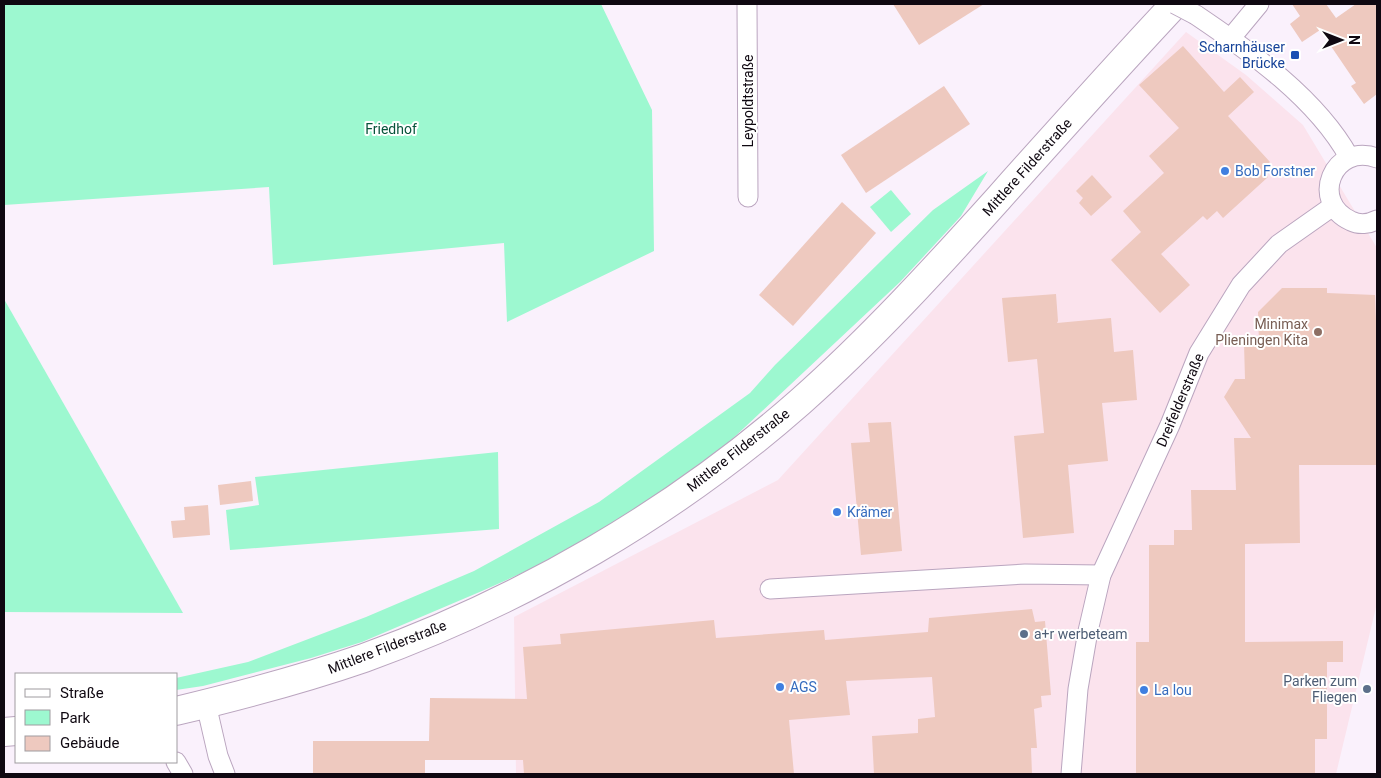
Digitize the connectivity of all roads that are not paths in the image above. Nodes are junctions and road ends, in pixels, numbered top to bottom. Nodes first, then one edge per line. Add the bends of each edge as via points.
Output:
1 (747, 4) edge
2 (1259, 4) edge
3 (1182, 8) edge
4 (1230, 39) junction
5 (1350, 157) junction
6 (1377, 158) edge
7 (748, 198) dead end
8 (1332, 206) junction
9 (1377, 220) edge
10 (1101, 575) junction
11 (770, 590) dead end
12 (206, 704) junction
13 (178, 711) edge
14 (177, 763) edge
15 (183, 774) edge
16 (225, 774) edge
17 (1072, 774) edge

1 - 7 street, Leypoldtstraße
2 - 4 street
3 - 4 street
3 - 12 main road, Mittlere Filderstraße via 906,300 801,401 732,458 575,561 486,608 367,656
4 - 5 street via 1280,76 1335,133
5 - 6 street via 1367,154
5 - 8 street via 1334,169 1328,187
8 - 9 street via 1342,217 1356,223
8 - 10 street, Dreifelderstraße via 1279,244 1232,297 1198,353 1170,426
10 - 11 street via 1025,574
10 - 17 street, Dreifelderstraße via 1078,689
12 - 13 main road, Mittlere Filderstraße
12 - 16 street
14 - 15 street

